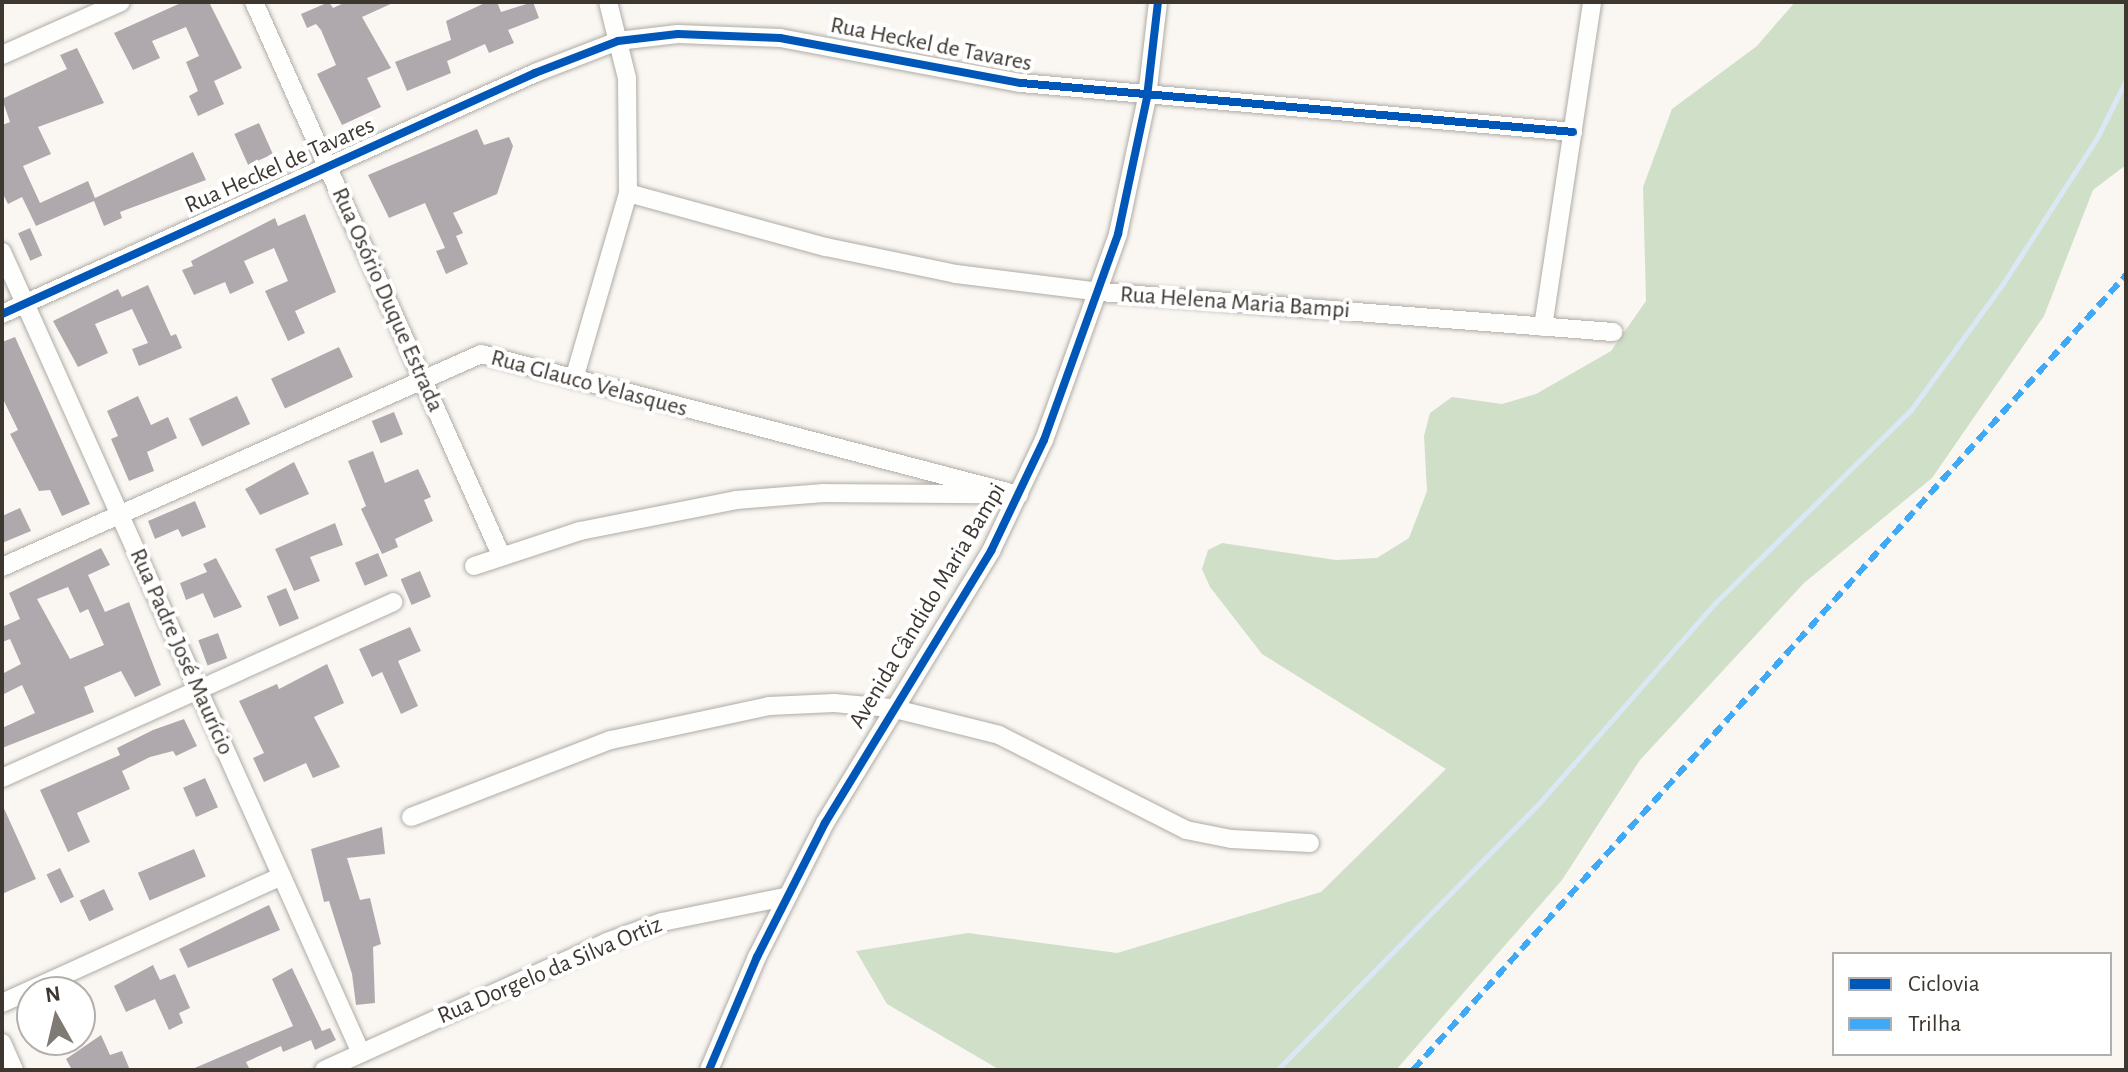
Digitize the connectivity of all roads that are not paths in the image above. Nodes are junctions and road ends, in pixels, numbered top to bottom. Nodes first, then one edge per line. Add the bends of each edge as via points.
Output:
1 (121, 2) edge
2 (254, 2) edge
3 (608, 2) edge
4 (1158, 2) edge
5 (1592, 2) edge
6 (618, 41) junction
7 (2, 55) edge
8 (1147, 97) junction
9 (1573, 132) junction
10 (328, 166) junction
11 (628, 193) junction
12 (2, 252) edge
13 (1100, 292) junction
14 (25, 303) junction
15 (2, 314) edge
16 (1543, 327) junction
17 (1613, 332) dead end
18 (422, 378) junction
19 (574, 379) junction
20 (1019, 495) junction
21 (120, 514) junction
22 (501, 555) junction
23 (474, 566) dead end
24 (2, 567) edge
25 (393, 602) dead end
26 (198, 690) junction
27 (891, 708) junction
28 (2, 778) edge
29 (411, 817) dead end
30 (1310, 843) dead end
31 (282, 876) junction
32 (785, 897) junction
33 (2, 1003) edge
34 (2, 1043) edge
35 (361, 1053) junction
36 (14, 1070) edge
37 (324, 1070) edge
38 (709, 1070) edge

1 - 7 street
2 - 10 street, Rua Osório Duque Estrada
3 - 6 street
4 - 8 street, Avenida Cândido Maria Bampi
5 - 9 street
6 - 8 street, Rua Heckel de Tavares via 678,34 780,38 961,74
6 - 10 street, Rua Heckel de Tavares
6 - 11 street via 630,114
8 - 9 street, Rua Heckel de Tavares
8 - 13 street, Avenida Cândido Maria Bampi
9 - 16 street
10 - 14 street, Rua Heckel de Tavares
10 - 18 street, Rua Osório Duque Estrada
11 - 13 street, Rua Helena Maria Bampi via 903,264
11 - 19 street
12 - 14 street, Rua Padre José Maurício
13 - 16 street, Rua Helena Maria Bampi
13 - 20 street, Avenida Cândido Maria Bampi
14 - 15 street, Rua Heckel de Tavares
14 - 21 street, Rua Padre José Maurício
16 - 17 street, Rua Helena Maria Bampi
18 - 19 street, Rua Glauco Velasques via 465,358 491,354
18 - 21 street, Rua Glauco Velasques
18 - 22 street, Rua Osório Duque Estrada
19 - 20 street, Rua Glauco Velasques
20 - 22 street via 916,491 736,500 659,512
20 - 27 street, Avenida Cândido Maria Bampi via 991,551
21 - 24 street, Rua Glauco Velasques
21 - 26 street, Rua Padre José Maurício
22 - 23 street
25 - 26 street
26 - 28 street
26 - 31 street, Rua Padre José Maurício
27 - 29 street via 769,706 662,726 558,756
27 - 30 street via 999,735 1186,830 1231,839
27 - 32 street, Avenida Cândido Maria Bampi
31 - 33 street
31 - 35 street, Rua Padre José Maurício
32 - 35 street, Rua Dorgelo da Silva Ortiz via 662,922 607,942
32 - 38 street, Avenida Cândido Maria Bampi
34 - 36 street
35 - 37 street, Rua Dorgelo da Silva Ortiz

